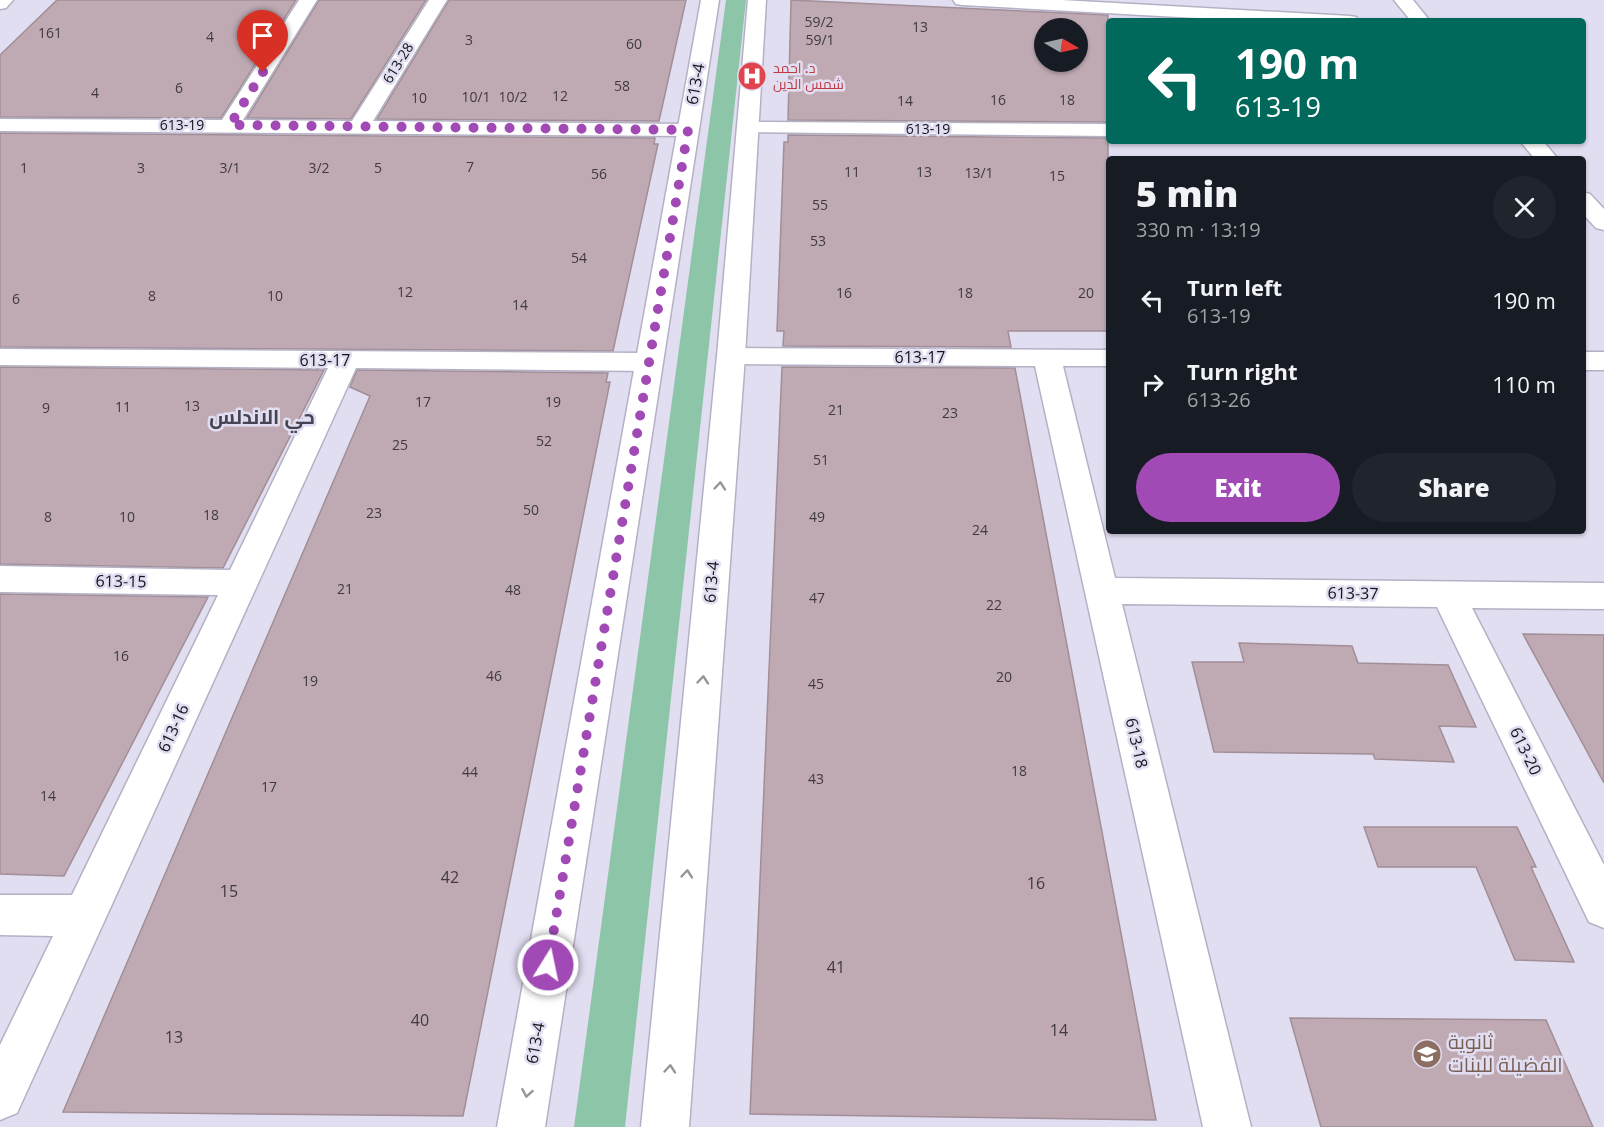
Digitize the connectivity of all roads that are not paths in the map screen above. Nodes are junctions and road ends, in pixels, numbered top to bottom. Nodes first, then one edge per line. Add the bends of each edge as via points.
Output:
1 (4, 0) edge
2 (308, 0) edge
3 (438, 0) edge
4 (710, 0) edge
5 (757, 0) edge
6 (962, 0) edge
7 (1403, 0) edge
8 (0, 4) edge
9 (1295, 18) edge
10 (1418, 18) edge
11 (0, 125) edge
12 (230, 125) junction
13 (359, 127) junction
14 (747, 128) junction
15 (688, 130) junction
16 (1106, 130) edge
17 (1534, 144) edge
18 (1544, 156) edge
19 (1586, 203) edge
20 (1604, 223) edge
21 (731, 356) junction
22 (0, 357) edge
23 (1047, 358) junction
24 (1106, 358) edge
25 (346, 360) junction
26 (1586, 361) edge
27 (1604, 361) edge
28 (649, 362) junction
29 (0, 579) edge
30 (242, 583) junction
31 (1101, 591) junction
32 (1448, 594) junction
33 (1604, 596) edge
34 (1604, 908) edge
35 (0, 915) edge
36 (85, 916) junction
37 (0, 1096) edge
38 (521, 1127) edge
39 (665, 1127) edge
40 (1227, 1127) edge

1 - 8 street
2 - 12 street
3 - 13 street, 613-28
4 - 15 street, 613-4
5 - 14 street, 613-4
6 - 9 street
7 - 10 street
11 - 12 street, 613-19
12 - 13 street, 613-19
13 - 15 street, 613-19
14 - 16 street, 613-19
14 - 21 street, 613-4
15 - 28 street, 613-4
17 - 18 street
19 - 20 street
21 - 23 street, 613-17
39 -> 21 street, 613-4
22 - 25 street, 613-17
23 - 24 street, 613-17
23 - 31 street, 613-18
25 - 28 street, 613-17
25 - 30 street, 613-16
26 - 27 street
28 -> 38 street, 613-4
29 - 30 street, 613-15
30 - 36 street, 613-16
31 - 32 street, 613-37
31 - 40 street, 613-18
32 - 33 street, 613-37
32 - 34 street, 613-20
35 - 36 street
36 - 37 street, 613-16

